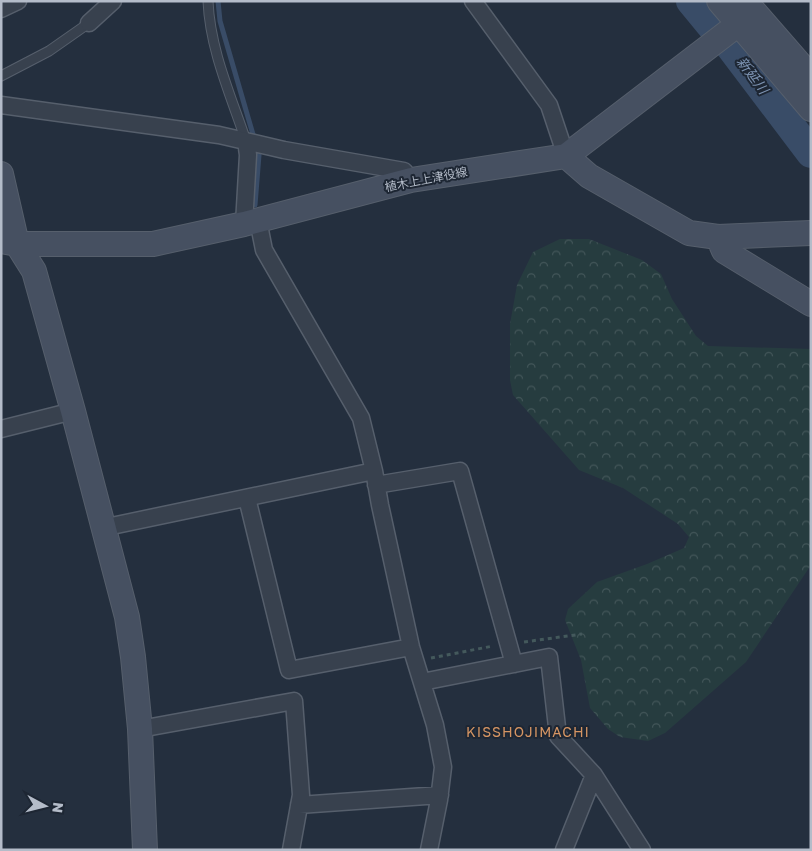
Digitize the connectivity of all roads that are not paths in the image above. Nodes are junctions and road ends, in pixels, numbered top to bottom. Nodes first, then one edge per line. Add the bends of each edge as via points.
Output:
1 (18, 1) edge
2 (113, 1) edge
3 (208, 1) edge
4 (473, 1) edge
5 (719, 1) edge
6 (1, 9) edge
7 (745, 12) edge
8 (89, 23) joint
9 (1, 76) edge
10 (811, 77) edge
11 (1, 105) edge
12 (811, 109) edge
13 (246, 141) junction
14 (566, 156) junction
15 (1, 174) edge
16 (411, 180) junction
17 (251, 222) junction
18 (811, 233) edge
19 (718, 237) junction
20 (9, 242) edge
21 (811, 304) edge
22 (73, 412) junction
23 (1, 429) edge
24 (375, 478) junction
25 (247, 498) junction
26 (102, 528) junction
27 (411, 647) junction
28 (514, 664) junction
29 (422, 682) junction
30 (140, 729) junction
31 (594, 775) junction
32 (440, 795) junction
33 (299, 806) junction
34 (144, 850) edge
35 (291, 850) edge
36 (429, 850) edge
37 (564, 850) edge
38 (642, 850) edge

1 - 6 street
2 - 8 street
3 - 13 lane via 216,53
4 - 14 street via 549,105
5 - 7 street
7 - 10 street
7 - 12 street
7 - 14 street
8 - 9 lane via 49,51
11 - 13 street
13 - 16 street via 404,171
13 - 17 street
14 - 16 street, 植木上上津役線
14 - 19 street via 589,176 689,233
15 - 20 street
16 - 17 street, 植木上上津役線
17 - 20 street, 植木上上津役線 via 153,244
17 - 24 street via 361,418
18 - 19 street
19 - 21 street via 724,251
20 - 22 street via 34,271
22 - 23 street
22 - 26 street
24 - 25 street
24 - 27 street
24 - 28 street via 460,472
25 - 26 street
25 - 27 street via 289,670
26 - 30 street via 126,617
27 - 29 street
28 - 29 street
28 - 31 street via 549,656 558,736
29 - 32 street via 435,724 443,767
30 - 33 street via 294,701
30 - 34 street
31 - 37 street
31 - 38 street
32 - 33 street
32 - 36 street
33 - 35 street

